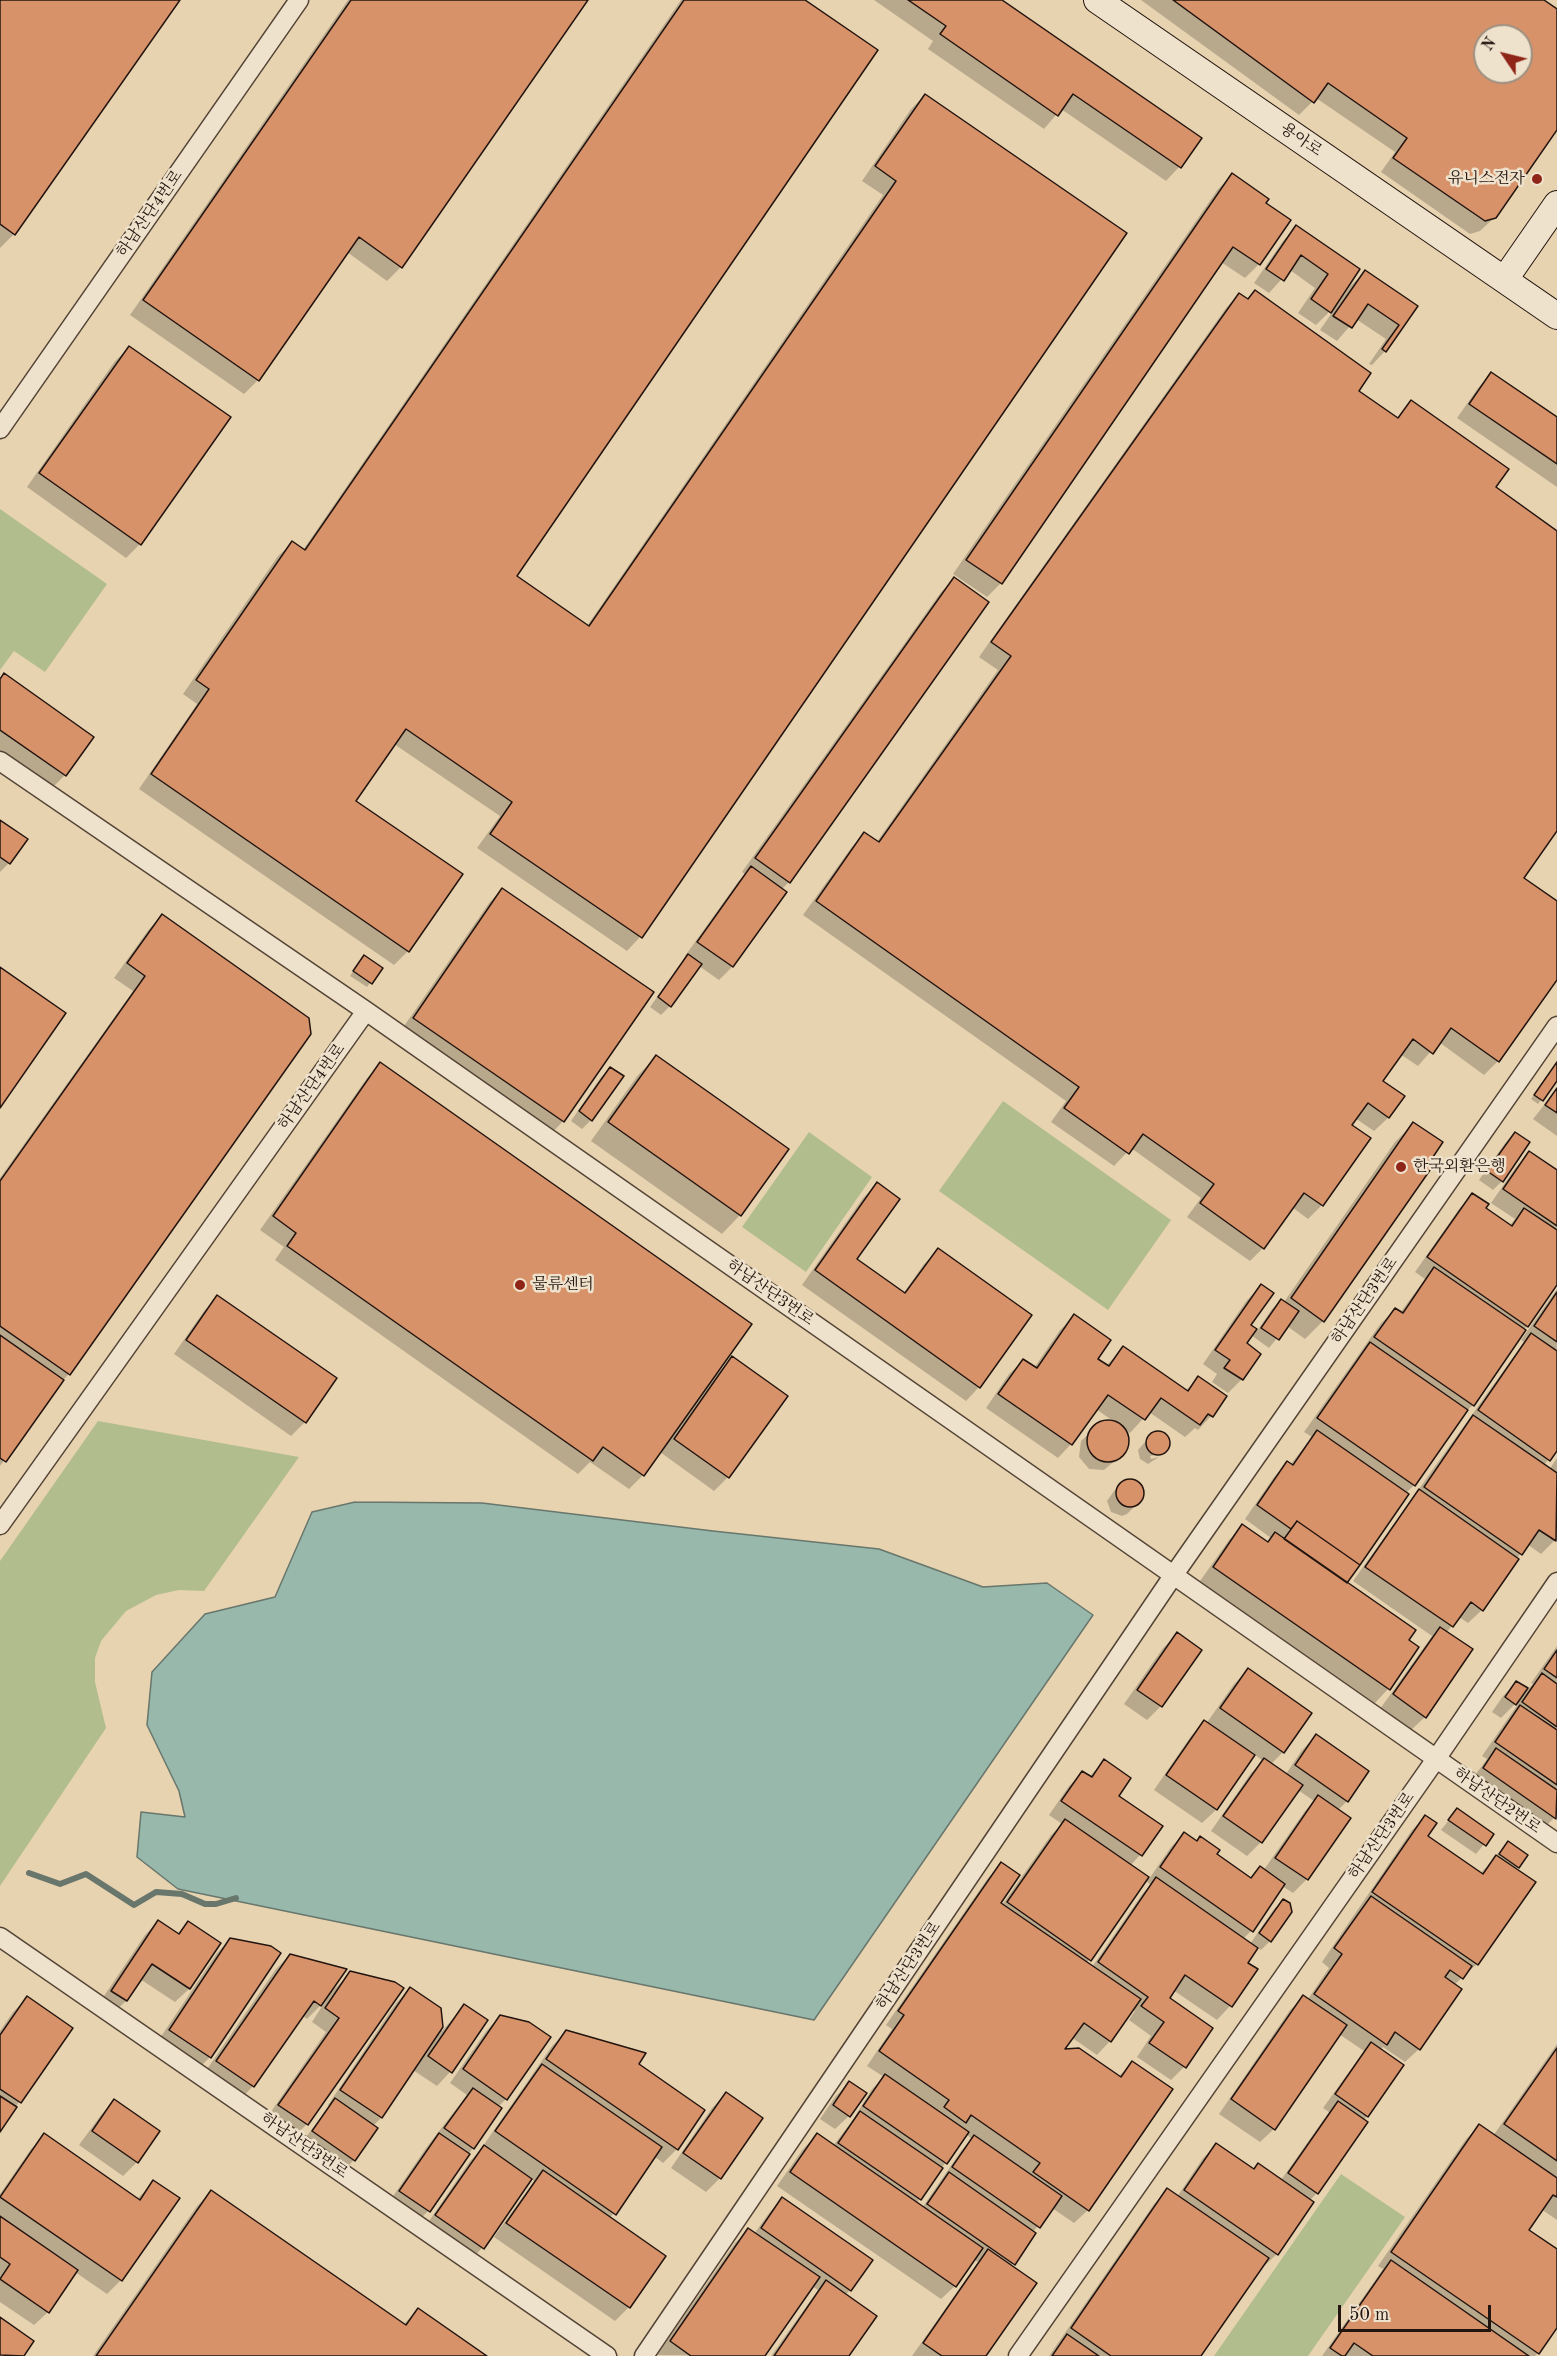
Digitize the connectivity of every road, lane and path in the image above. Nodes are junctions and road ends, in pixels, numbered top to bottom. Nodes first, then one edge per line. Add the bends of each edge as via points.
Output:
1 (299, 0) edge
2 (1097, 0) edge
3 (1557, 204) edge
4 (1504, 279) junction
5 (1557, 316) edge
6 (0, 429) edge
7 (0, 761) edge
8 (366, 1011) junction
9 (1557, 1026) edge
10 (0, 1525) edge
11 (1173, 1576) junction
12 (1557, 1582) edge
13 (1436, 1759) junction
14 (1557, 1843) edge
15 (0, 1937) edge
16 (607, 2356) edge
17 (644, 2356) edge
18 (1018, 2356) edge

1 - 6 street, 하남산단4번로
2 - 4 street, 용아로
3 - 4 street
4 - 5 street, 용아로
7 - 8 street
8 - 10 street, 하남산단4번로
8 - 11 street, 하남산단3번로
9 - 11 street, 하남산단3번로
11 - 13 street, 하남산단3번로
11 - 17 street, 하남산단3번로
12 - 13 street, 하남산단3번로
13 - 14 street, 하남산단2번로
13 - 18 street, 하남산단3번로
15 - 16 street, 하남산단3번로

